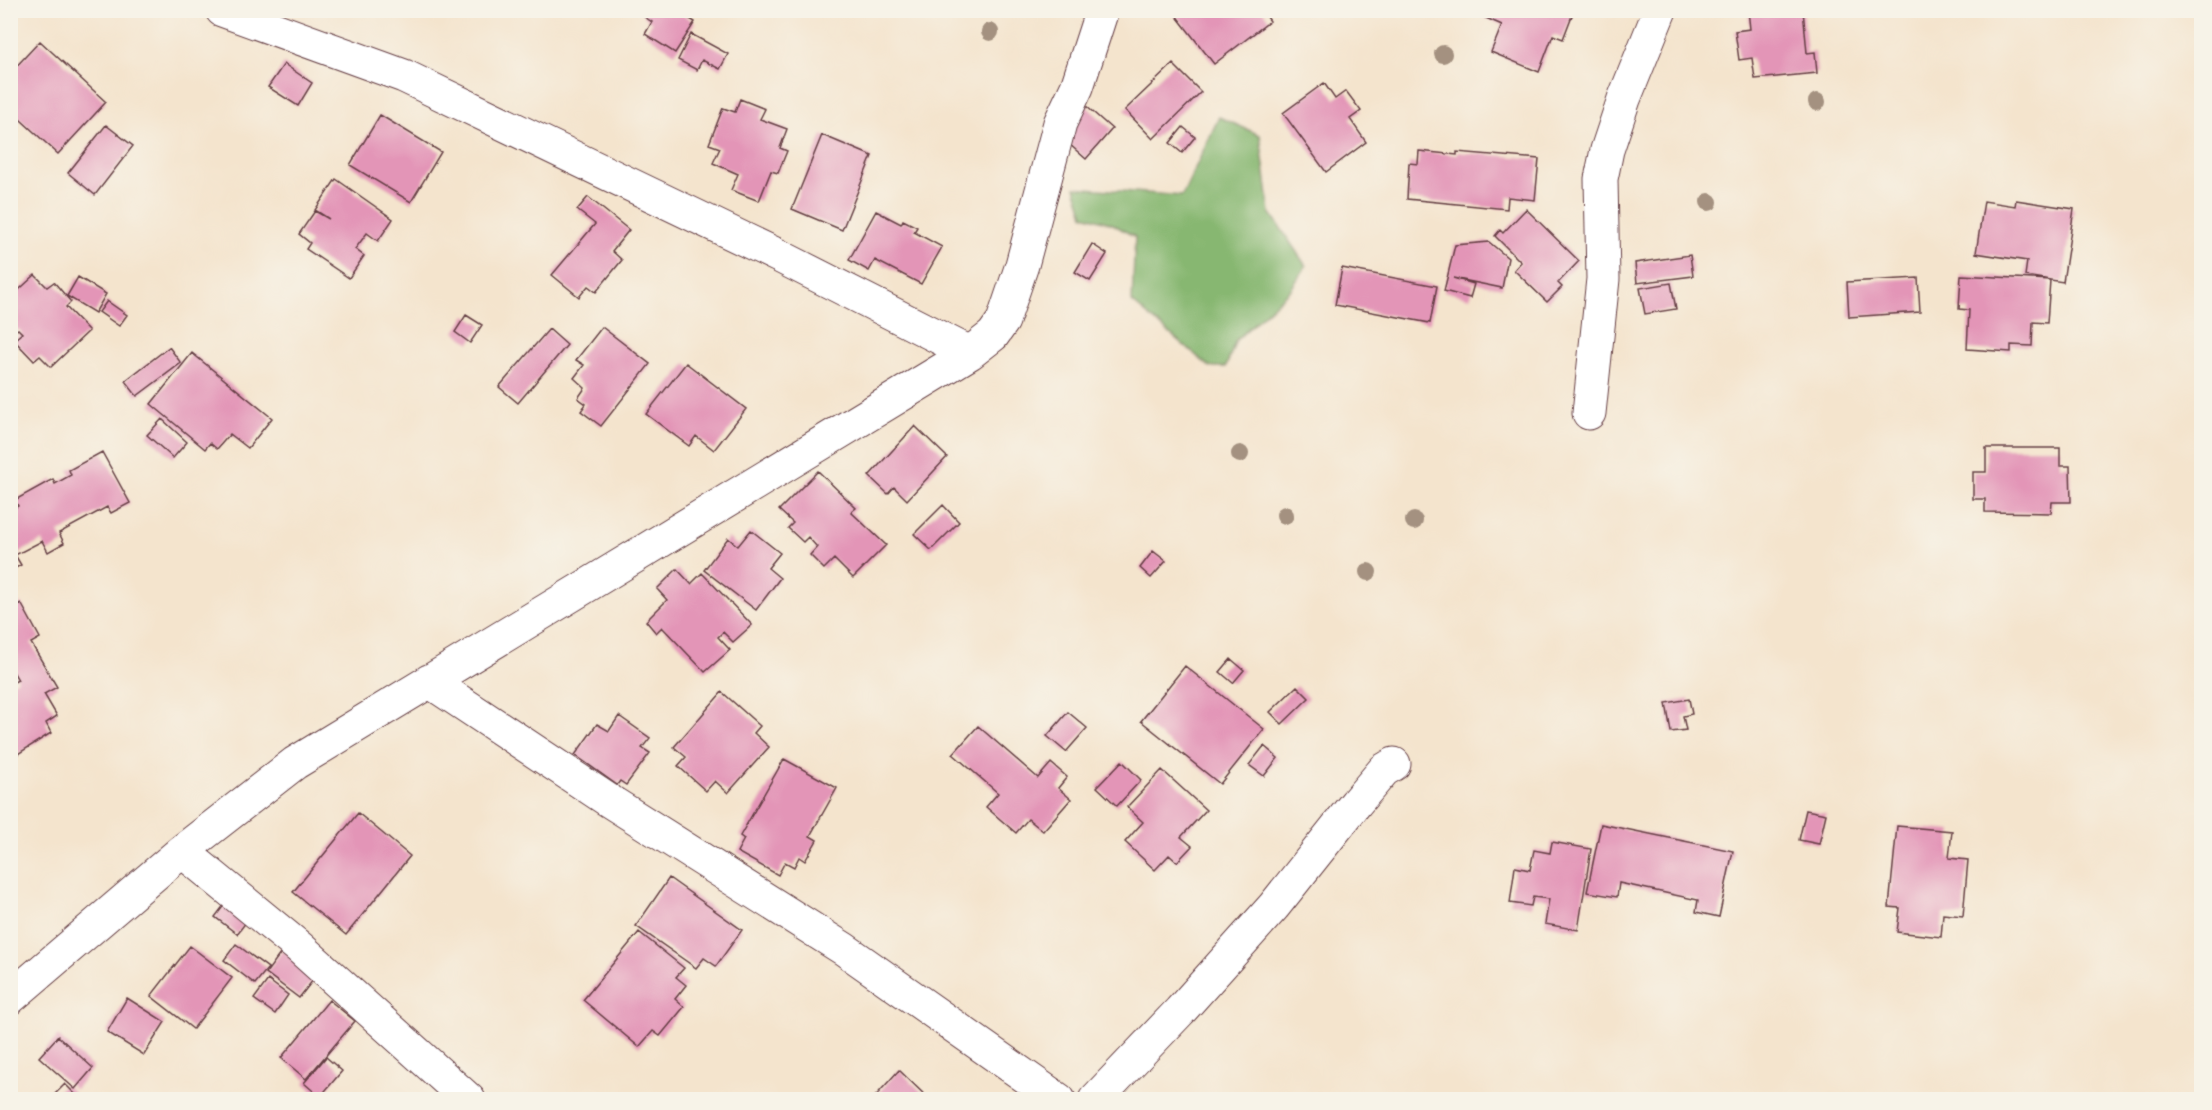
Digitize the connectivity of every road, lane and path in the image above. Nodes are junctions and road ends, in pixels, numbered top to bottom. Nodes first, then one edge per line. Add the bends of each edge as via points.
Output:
1 (222, 10) edge
2 (1102, 10) edge
3 (1660, 10) edge
4 (970, 353) junction
5 (1589, 413) dead end
6 (429, 681) junction
7 (1394, 764) dead end
8 (182, 851) junction
9 (10, 998) edge
10 (469, 1100) edge
11 (1059, 1100) edge
12 (1095, 1100) edge

1 - 4 street via 404,76
2 - 4 street via 1077,87 1060,123 1003,321 993,335
3 - 5 street via 1624,99 1601,179 1603,279
4 - 6 street
6 - 8 street via 295,763
6 - 11 street via 844,949
7 - 12 street via 1384,770 1258,924
8 - 9 street
8 - 10 street via 299,947

